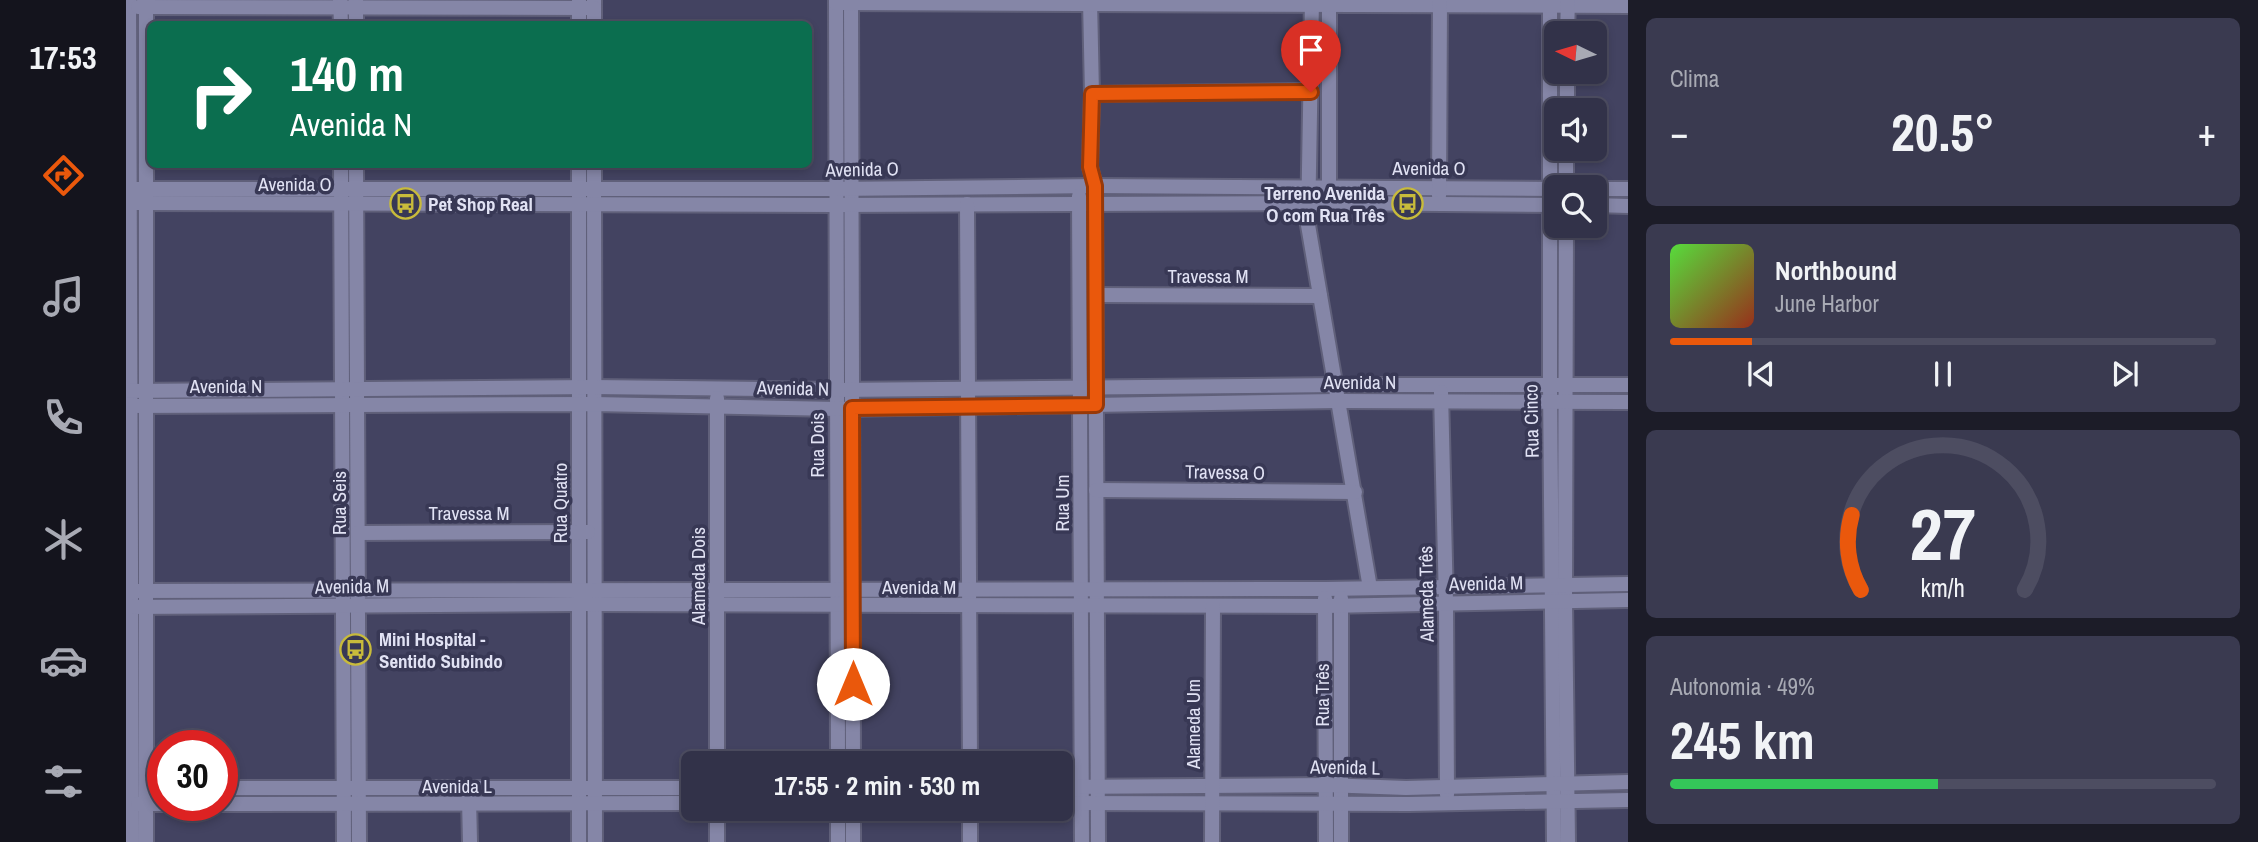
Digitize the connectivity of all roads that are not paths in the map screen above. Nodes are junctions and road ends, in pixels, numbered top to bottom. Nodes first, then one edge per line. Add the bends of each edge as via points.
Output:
1 (844, 2) edge
2 (970, 2) edge
3 (1090, 2) edge
4 (1440, 2) edge
5 (146, 3) edge
6 (246, 3) edge
7 (340, 3) edge
8 (356, 3) edge
9 (1312, 3) edge
10 (1329, 3) edge
11 (1498, 3) edge
12 (1550, 3) edge
13 (1568, 3) edge
14 (466, 4) edge
15 (579, 4) edge
16 (594, 4) edge
17 (128, 5) edge
18 (1628, 6) edge
19 (341, 21) edge
20 (356, 21) edge
21 (1567, 21) edge
22 (1311, 92) junction
23 (1092, 94) junction
24 (341, 168) edge
25 (356, 168) edge
26 (580, 168) edge
27 (593, 168) edge
28 (1553, 175) edge
29 (1088, 186) junction
30 (1439, 187) junction
31 (341, 188) junction
32 (356, 188) junction
33 (586, 188) junction
34 (851, 188) junction
35 (1309, 188) junction
36 (1329, 188) junction
37 (836, 189) junction
38 (1544, 189) edge
39 (1607, 189) edge
40 (1628, 189) edge
41 (129, 196) edge
42 (147, 196) junction
43 (1308, 203) junction
44 (1329, 203) junction
45 (341, 204) junction
46 (356, 204) junction
47 (967, 204) junction
48 (1079, 204) junction
49 (1095, 204) junction
50 (1439, 204) junction
51 (586, 205) junction
52 (836, 205) junction
53 (851, 205) junction
54 (1544, 205) edge
55 (1607, 205) edge
56 (1628, 206) edge
57 (1554, 238) edge
58 (1565, 238) edge
59 (1095, 295) junction
60 (1320, 296) junction
61 (1558, 384) junction
62 (1336, 385) junction
63 (1441, 385) junction
64 (1628, 385) edge
65 (1080, 387) junction
66 (1096, 387) junction
67 (586, 388) junction
68 (343, 389) junction
69 (718, 389) junction
70 (968, 389) junction
71 (358, 390) junction
72 (837, 390) junction
73 (852, 390) junction
74 (147, 398) junction
75 (128, 399) edge
76 (1338, 401) junction
77 (1441, 401) junction
78 (1558, 402) junction
79 (1628, 402) edge
80 (586, 405) junction
81 (1096, 405) junction
82 (351, 406) junction
83 (717, 406) junction
84 (1080, 406) junction
85 (968, 407) junction
86 (852, 408) junction
87 (836, 409) junction
88 (1096, 490) junction
89 (1355, 492) junction
90 (587, 532) junction
91 (358, 533) junction
92 (1628, 584) edge
93 (1558, 585) junction
94 (1445, 587) junction
95 (1370, 588) junction
96 (1089, 589) junction
97 (1325, 589) junction
98 (1341, 589) junction
99 (717, 590) junction
100 (969, 590) junction
101 (587, 597) junction
102 (351, 598) junction
103 (837, 598) junction
104 (852, 598) junction
105 (135, 599) edge
106 (1628, 600) edge
107 (1558, 602) junction
108 (1446, 603) junction
109 (1341, 605) junction
110 (717, 606) junction
111 (969, 606) junction
112 (1089, 606) junction
113 (1213, 606) junction
114 (1325, 606) junction
115 (717, 751) edge
116 (838, 751) edge
117 (853, 751) edge
118 (970, 751) edge
119 (1628, 782) edge
120 (1560, 784) junction
121 (1212, 785) junction
122 (1326, 785) junction
123 (1097, 786) junction
124 (1342, 786) junction
125 (587, 787) junction
126 (1073, 787) edge
127 (1082, 787) junction
128 (1447, 787) junction
129 (135, 788) edge
130 (238, 788) edge
131 (351, 788) junction
132 (681, 788) edge
133 (469, 789) junction
134 (1628, 800) edge
135 (1561, 801) junction
136 (1212, 802) junction
137 (587, 803) junction
138 (681, 803) edge
139 (1073, 803) edge
140 (1082, 803) junction
141 (1447, 803) junction
142 (135, 804) edge
143 (238, 804) edge
144 (1098, 804) junction
145 (1326, 804) junction
146 (1341, 804) junction
147 (351, 805) junction
148 (470, 805) junction
149 (717, 821) edge
150 (838, 821) edge
151 (853, 821) edge
152 (970, 821) edge
153 (132, 842) edge
154 (146, 842) edge
155 (344, 842) edge
156 (359, 842) edge
157 (470, 842) edge
158 (579, 842) edge
159 (594, 842) edge
160 (717, 842) edge
161 (838, 842) edge
162 (853, 842) edge
163 (970, 842) edge
164 (1082, 842) edge
165 (1098, 842) edge
166 (1212, 842) edge
167 (1326, 842) edge
168 (1341, 842) edge
169 (1554, 842) edge
170 (1568, 842) edge

1 - 2 street
1 - 34 street, Rua Dois
1 - 37 street, Rua Dois
2 - 3 street
3 - 9 street
3 - 23 street, Rua Um
4 - 10 street
4 - 11 street
4 - 30 street
5 - 6 street
5 - 17 street
5 - 42 street
6 - 7 street
7 - 8 street
7 - 19 street
8 - 14 street
8 - 20 street
9 - 10 street
9 - 22 street
10 - 36 street
11 - 12 street
12 - 13 street
12 - 28 street, Rua Cinco
13 - 18 street
13 - 21 street
14 - 15 street
15 - 16 street
17 - 41 street
22 - 23 street
22 - 35 street
23 - 29 street, Rua Um
24 - 31 street, Rua Seis
25 - 32 street, Rua Seis
26 - 33 street, Rua Quatro
27 - 33 street, Rua Quatro
29 - 34 street, Avenida O
29 - 35 street, Avenida O
29 - 48 street, Rua Um
29 - 49 street, Rua Um
30 - 36 street, Avenida O
30 - 38 street, Avenida O
30 - 50 street
31 - 32 street, Avenida O
31 - 42 street, Avenida O
31 - 45 street, Rua Seis
32 - 33 street, Avenida O
32 - 46 street, Rua Seis
33 - 37 street, Avenida O
33 - 51 street, Rua Quatro
34 - 37 street, Avenida O
34 - 53 street, Rua Dois
35 - 36 street, Avenida O
35 - 43 street
36 - 44 street
37 - 52 street, Rua Dois
39 - 40 street
41 - 42 street, Avenida O
41 - 75 street
42 - 45 street, Avenida O
42 - 74 street
43 - 44 street, Avenida O
43 - 49 street, Avenida O
43 - 60 street
44 - 50 street, Avenida O
45 - 46 street, Avenida O
45 - 68 street, Rua Seis
46 - 51 street, Avenida O
46 - 71 street, Rua Seis
47 - 48 street, Avenida O
47 - 53 street, Avenida O
47 - 70 street
48 - 49 street, Avenida O
48 - 65 street, Rua Um
49 - 59 street, Rua Um
50 - 54 street, Avenida O
51 - 52 street, Avenida O
51 - 67 street, Rua Quatro
52 - 53 street, Avenida O
52 - 72 street, Rua Dois
53 - 73 street, Rua Dois
55 - 56 street
57 - 61 street, Rua Cinco
58 - 61 street, Rua Cinco
59 - 60 street, Travessa M
59 - 66 street, Rua Um
60 - 62 street
61 - 63 street, Avenida N
61 - 64 street, Avenida N
61 - 78 street, Rua Cinco
62 - 63 street, Avenida N
62 - 66 street, Avenida N
62 - 76 street
63 - 77 street, Alameda Três
65 - 66 street, Avenida N
65 - 70 street, Avenida N
65 - 84 street, Rua Um
66 - 81 street, Rua Um
67 - 69 street, Avenida N
67 - 71 street, Avenida N
67 - 80 street, Rua Quatro
68 - 71 street, Avenida N
68 - 74 street, Avenida N
68 - 82 street, Rua Seis
69 - 72 street, Avenida N
69 - 83 street, Alameda Dois
70 - 73 street, Avenida N
70 - 85 street
71 - 82 street, Rua Seis
72 - 73 street, Avenida N
72 - 87 street, Rua Dois
73 - 86 street, Rua Dois
74 - 75 street, Avenida N
74 - 82 street, Avenida N
74 - 105 street
75 - 105 street
76 - 77 street, Avenida N
76 - 81 street, Avenida N
76 - 89 street
77 - 78 street, Avenida N
77 - 94 street, Alameda Três
78 - 79 street, Avenida N
78 - 93 street, Rua Cinco
80 - 82 street, Avenida N
80 - 83 street, Avenida N
80 - 90 street, Rua Quatro
81 - 84 street, Avenida N
81 - 88 street, Rua Um
82 - 91 street, Rua Seis
82 - 102 street, Rua Seis
83 - 87 street, Avenida N
83 - 99 street, Alameda Dois
84 - 85 street, Avenida N
84 - 96 street, Rua Um
85 - 86 street, Avenida N
85 - 100 street
86 - 87 street, Avenida N
86 - 104 street, Rua Dois
87 - 103 street, Rua Dois
88 - 89 street, Travessa O
88 - 96 street, Rua Um
89 - 95 street
90 - 91 street, Travessa M
90 - 101 street, Rua Quatro
91 - 102 street, Rua Seis
92 - 93 street, Avenida M
93 - 94 street, Avenida M
93 - 107 street, Rua Cinco
94 - 95 street, Avenida M
94 - 108 street, Alameda Três
95 - 98 street, Avenida M
96 - 97 street, Avenida M
96 - 100 street, Avenida M
96 - 112 street, Rua Um
97 - 98 street, Avenida M
97 - 114 street, Rua Três
98 - 109 street, Rua Três
99 - 101 street, Avenida M
99 - 103 street, Avenida M
99 - 110 street, Alameda Dois
100 - 104 street, Avenida M
100 - 111 street
101 - 102 street, Avenida M
101 - 110 street, Avenida M
101 - 125 street, Rua Quatro
102 - 105 street, Avenida M
102 - 131 street, Rua Seis
103 - 104 street, Avenida M
103 - 110 street, Avenida M
103 - 116 street, Rua Dois
104 - 111 street, Avenida M
104 - 117 street, Rua Dois
105 - 129 street
106 - 107 street, Avenida M
107 - 108 street, Avenida M
107 - 120 street, Rua Cinco
108 - 109 street, Avenida M
108 - 128 street, Alameda Três
109 - 114 street, Avenida M
109 - 124 street, Rua Três
110 - 115 street, Alameda Dois
111 - 112 street, Avenida M
111 - 118 street
112 - 113 street, Avenida M
112 - 123 street, Rua Um
112 - 127 street, Rua Um
113 - 114 street, Avenida M
113 - 121 street, Alameda Um
114 - 122 street, Rua Três
119 - 120 street, Avenida L
120 - 128 street, Avenida L
120 - 135 street, Rua Cinco
121 - 122 street, Avenida L
121 - 123 street, Avenida L
121 - 136 street, Alameda Um
122 - 124 street, Avenida L
122 - 145 street, Rua Três
123 - 127 street, Avenida L
123 - 144 street, Rua Um
124 - 128 street, Avenida L
124 - 146 street, Rua Três
125 - 132 street, Avenida L
125 - 133 street, Avenida L
125 - 137 street, Rua Quatro
126 - 127 street, Avenida L
127 - 140 street, Rua Um
128 - 141 street, Alameda Três
129 - 142 street
130 - 131 street, Avenida L
131 - 133 street, Avenida L
131 - 147 street, Rua Seis
133 - 148 street
134 - 135 street, Avenida L
135 - 141 street, Avenida L
135 - 169 street, Rua Cinco
135 - 170 street, Rua Cinco
136 - 144 street, Avenida L
136 - 145 street, Avenida L
136 - 166 street, Alameda Um
137 - 138 street, Avenida L
137 - 148 street, Avenida L
137 - 158 street, Rua Quatro
137 - 159 street, Rua Quatro
139 - 140 street, Avenida L
140 - 144 street, Avenida L
140 - 164 street, Rua Um
141 - 146 street, Avenida L
142 - 153 street
142 - 154 street
143 - 147 street, Avenida L
144 - 165 street, Rua Um
145 - 146 street, Avenida L
145 - 167 street, Rua Três
146 - 168 street, Rua Três
147 - 148 street, Avenida L
147 - 155 street, Rua Seis
147 - 156 street, Rua Seis
148 - 157 street
149 - 160 street
150 - 161 street
151 - 162 street
152 - 163 street

